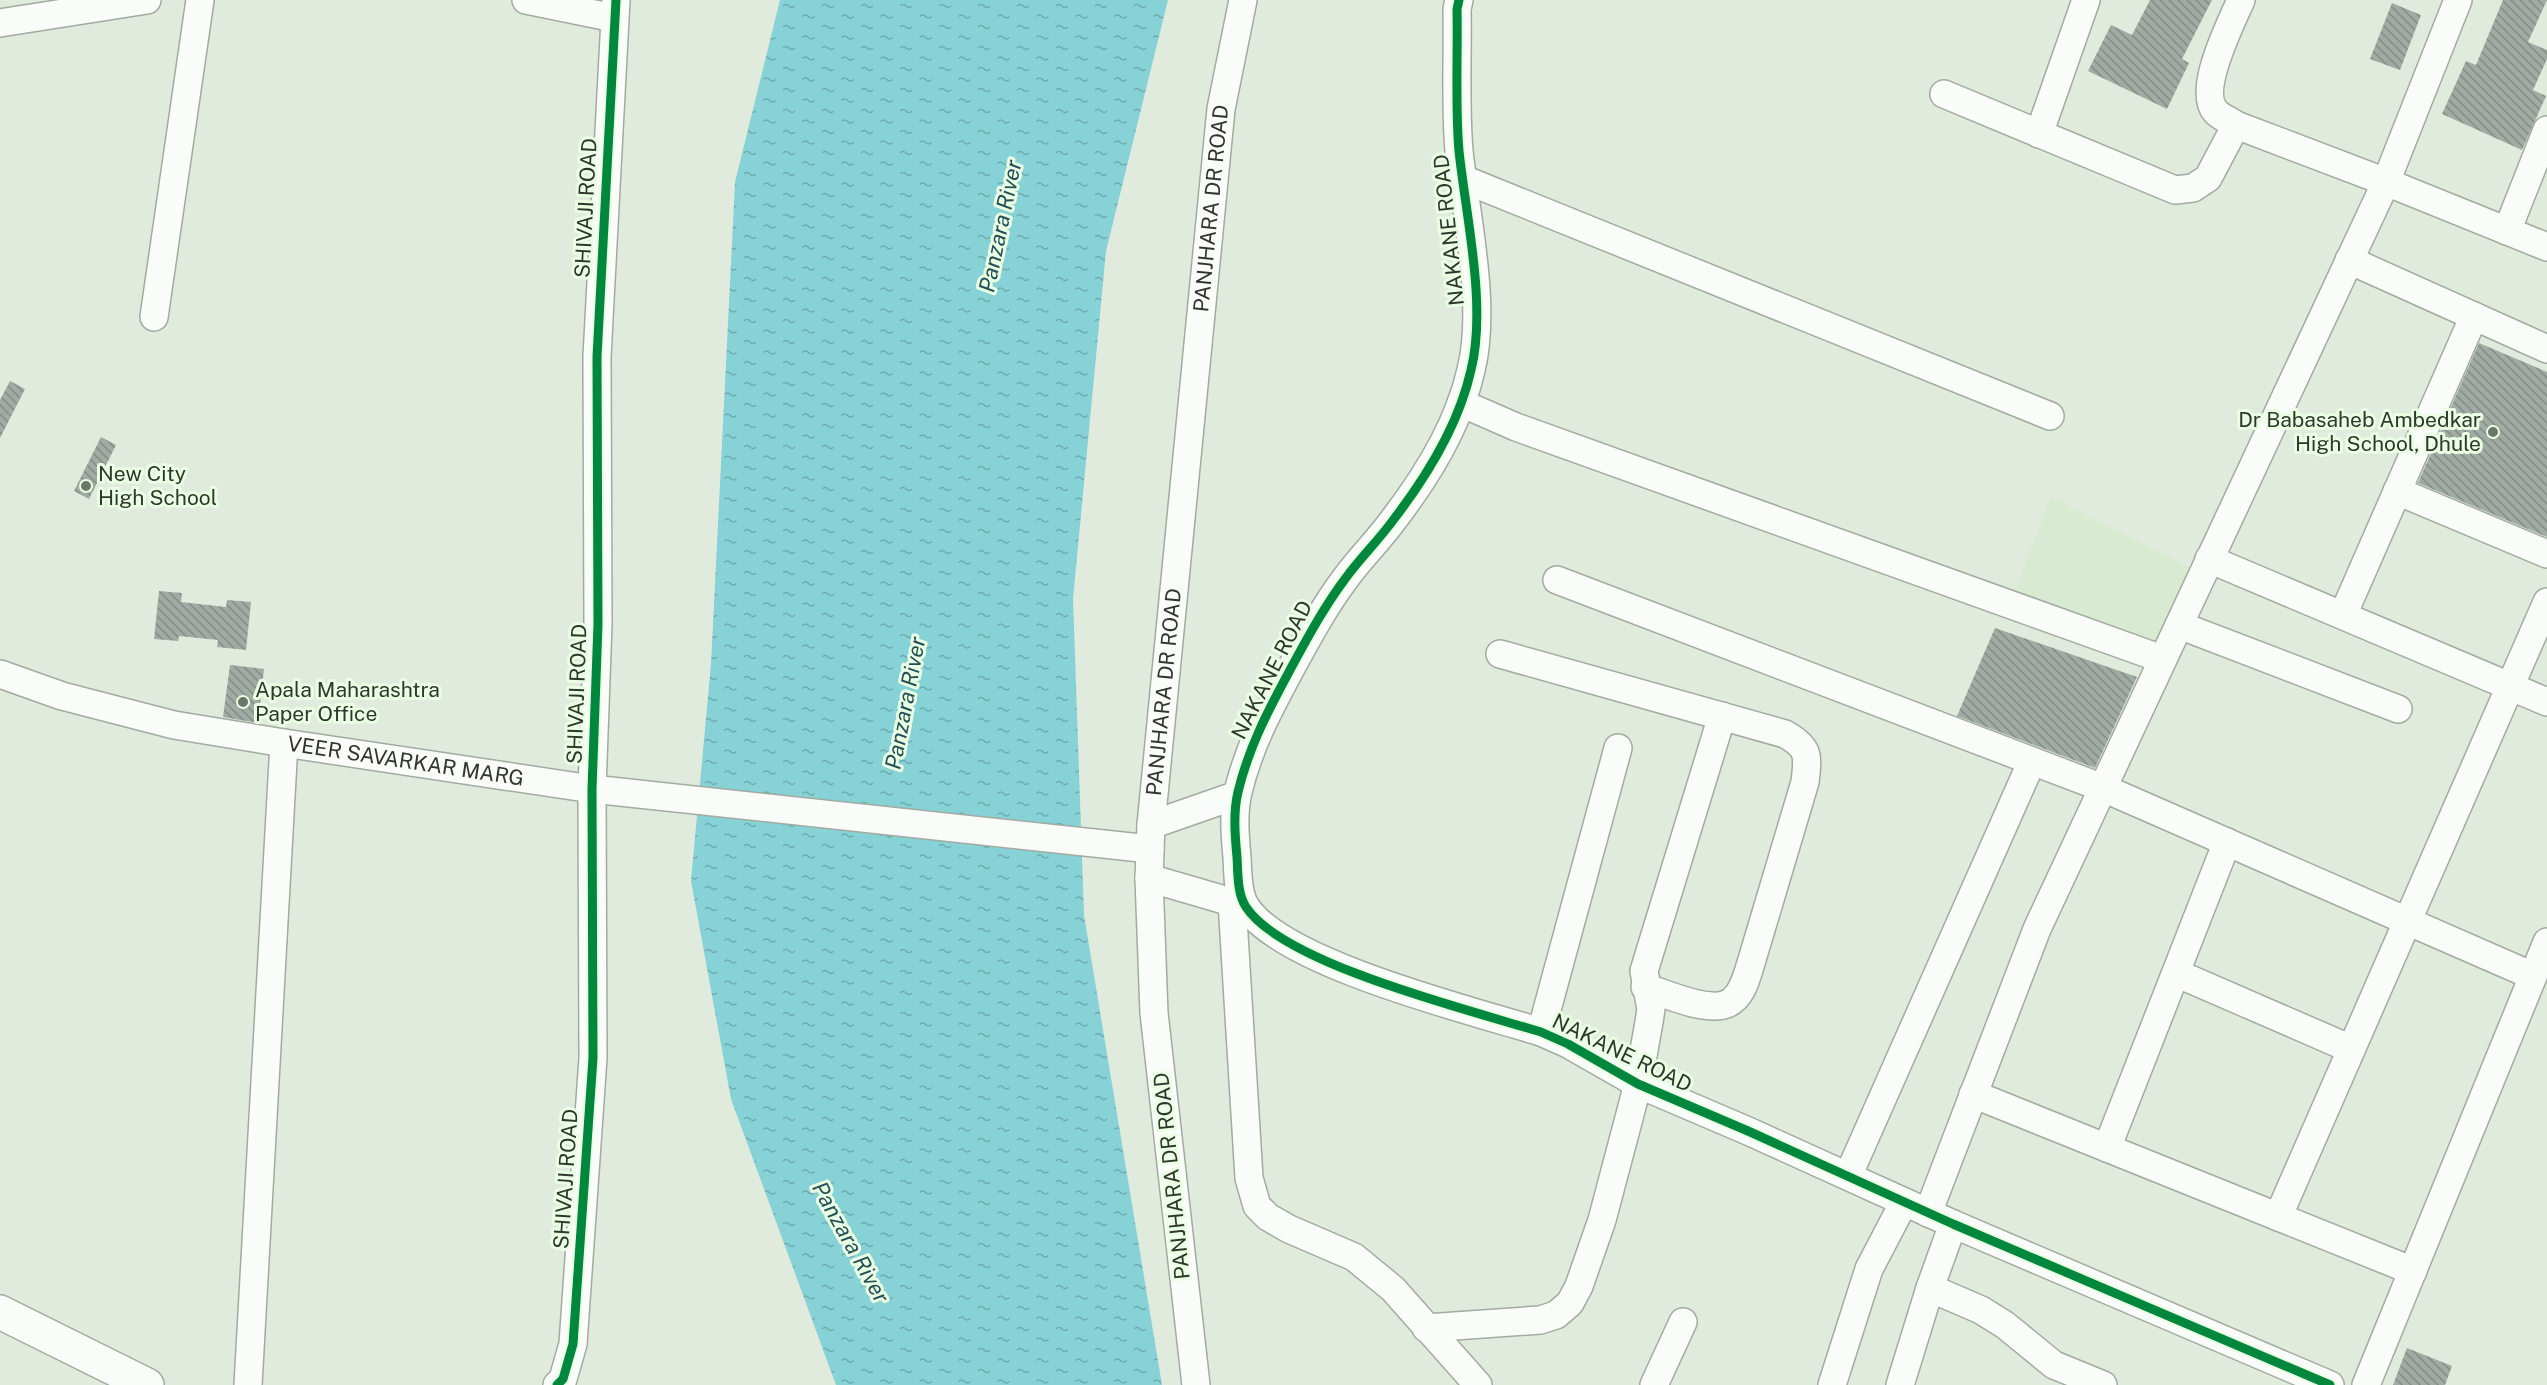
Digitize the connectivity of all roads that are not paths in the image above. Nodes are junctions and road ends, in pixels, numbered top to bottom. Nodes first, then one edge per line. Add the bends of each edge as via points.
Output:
1 (147, 0) edge
2 (200, 0) edge
3 (526, 0) edge
4 (1243, 0) edge
5 (1459, 0) edge
6 (2086, 0) edge
7 (2241, 0) edge
8 (2458, 0) edge
9 (615, 9) edge
10 (0, 22) edge
11 (1944, 94) dead end
12 (2236, 125) junction
13 (2547, 130) edge
14 (2039, 134) junction
15 (1463, 179) junction
16 (2386, 182) junction
17 (2507, 231) junction
18 (2547, 247) edge
19 (2349, 260) junction
20 (2474, 316) junction
21 (154, 317) dead end
22 (2547, 349) edge
23 (1461, 403) junction
24 (2050, 416) dead end
25 (2397, 491) junction
26 (2547, 554) edge
27 (2209, 559) junction
28 (1557, 580) dead end
29 (2547, 602) edge
30 (2343, 615) junction
31 (2179, 625) junction
32 (1500, 654) dead end
33 (2162, 659) junction
34 (0, 674) edge
35 (2510, 686) junction
36 (2547, 702) edge
37 (2398, 709) dead end
38 (1722, 716) junction
39 (284, 743) junction
40 (1618, 748) dead end
41 (2032, 761) junction
42 (2103, 788) junction
43 (592, 789) junction
44 (1237, 795) junction
45 (1151, 837) junction
46 (2227, 842) junction
47 (1149, 878) junction
48 (1238, 904) junction
49 (2407, 921) junction
50 (2547, 942) edge
51 (2176, 973) junction
52 (2533, 976) junction
53 (1645, 987) junction
54 (1541, 1032) junction
55 (2351, 1048) junction
56 (1638, 1084) junction
57 (1973, 1094) junction
58 (2107, 1148) junction
59 (1848, 1176) junction
60 (1916, 1207) junction
61 (2278, 1217) junction
62 (1953, 1224) junction
63 (2413, 1271) junction
64 (1930, 1288) junction
65 (0, 1312) edge
66 (1683, 1322) dead end
67 (1426, 1328) junction
68 (2051, 1375) edge
69 (147, 1385) edge
70 (248, 1385) edge
71 (557, 1385) edge
72 (1196, 1385) edge
73 (1478, 1385) edge
74 (1654, 1385) edge
75 (1832, 1385) edge
76 (1900, 1385) edge
77 (2103, 1385) edge
78 (2330, 1385) edge
79 (2366, 1385) edge

1 - 10 street
2 - 21 street
3 - 9 street
4 - 45 street, PANJHARA DR ROAD via 1221,109
5 - 15 street, NAKANE ROAD via 1459,148
6 - 14 street
7 - 12 street via 2210,84 2215,111
8 - 16 street
9 - 43 street, SHIVAJI ROAD via 597,357 598,624
11 - 14 street
12 - 14 street via 2208,178 2193,188 2175,190
12 - 16 street
13 - 17 street
15 - 23 street, NAKANE ROAD via 1476,320 1472,369
15 - 24 street
16 - 17 street
16 - 19 street
17 - 18 street
19 - 20 street
19 - 27 street
20 - 22 street
20 - 25 street
23 - 33 street via 1516,427
23 - 44 street, NAKANE ROAD via 1418,485 1327,603 1256,734
25 - 26 street
25 - 30 street
27 - 30 street
27 - 31 street
28 - 41 street
29 - 35 street
30 - 35 street
31 - 33 street
31 - 37 street
32 - 38 street
33 - 42 street
34 - 39 street, VEER SAVARKAR MARG via 62,696 174,725
35 - 36 street
35 - 49 street
38 - 53 street via 1644,971
38 - 53 street via 1785,734 1799,742 1806,750 1805,782 1751,963 1735,999 1725,1006 1713,1007
39 - 43 street, VEER SAVARKAR MARG
39 - 70 street
40 - 54 street
41 - 42 street
41 - 59 street
42 - 46 street
42 - 57 street via 2037,928
43 - 45 street, VEER SAVARKAR MARG via 1101,845
43 - 71 street, SHIVAJI ROAD via 593,1058 573,1344 563,1379
44 - 45 street
44 - 48 street, NAKANE ROAD
45 - 47 street, PANJHARA DR ROAD
46 - 49 street
46 - 51 street
47 - 48 street
47 - 72 street, PANJHARA DR ROAD via 1155,1013
48 - 54 street, NAKANE ROAD via 1281,939 1370,979
48 - 67 street via 1249,1178 1257,1206 1289,1229 1354,1257 1393,1288
49 - 52 street
49 - 55 street
50 - 52 street
51 - 55 street
51 - 58 street
52 - 63 street
53 - 56 street via 1651,1009
54 - 56 street, NAKANE ROAD
55 - 61 street
56 - 59 street, NAKANE ROAD
56 - 67 street via 1602,1220 1570,1303 1556,1315 1540,1320
57 - 58 street
57 - 60 street
58 - 61 street
59 - 60 street, NAKANE ROAD
60 - 62 street, NAKANE ROAD
60 - 75 street via 1869,1269
61 - 63 street
62 - 64 street
62 - 78 street, NAKANE ROAD
63 - 79 street
64 - 68 street via 2005,1325
64 - 76 street
65 - 69 main road
66 - 74 street
67 - 73 street
68 - 77 street

